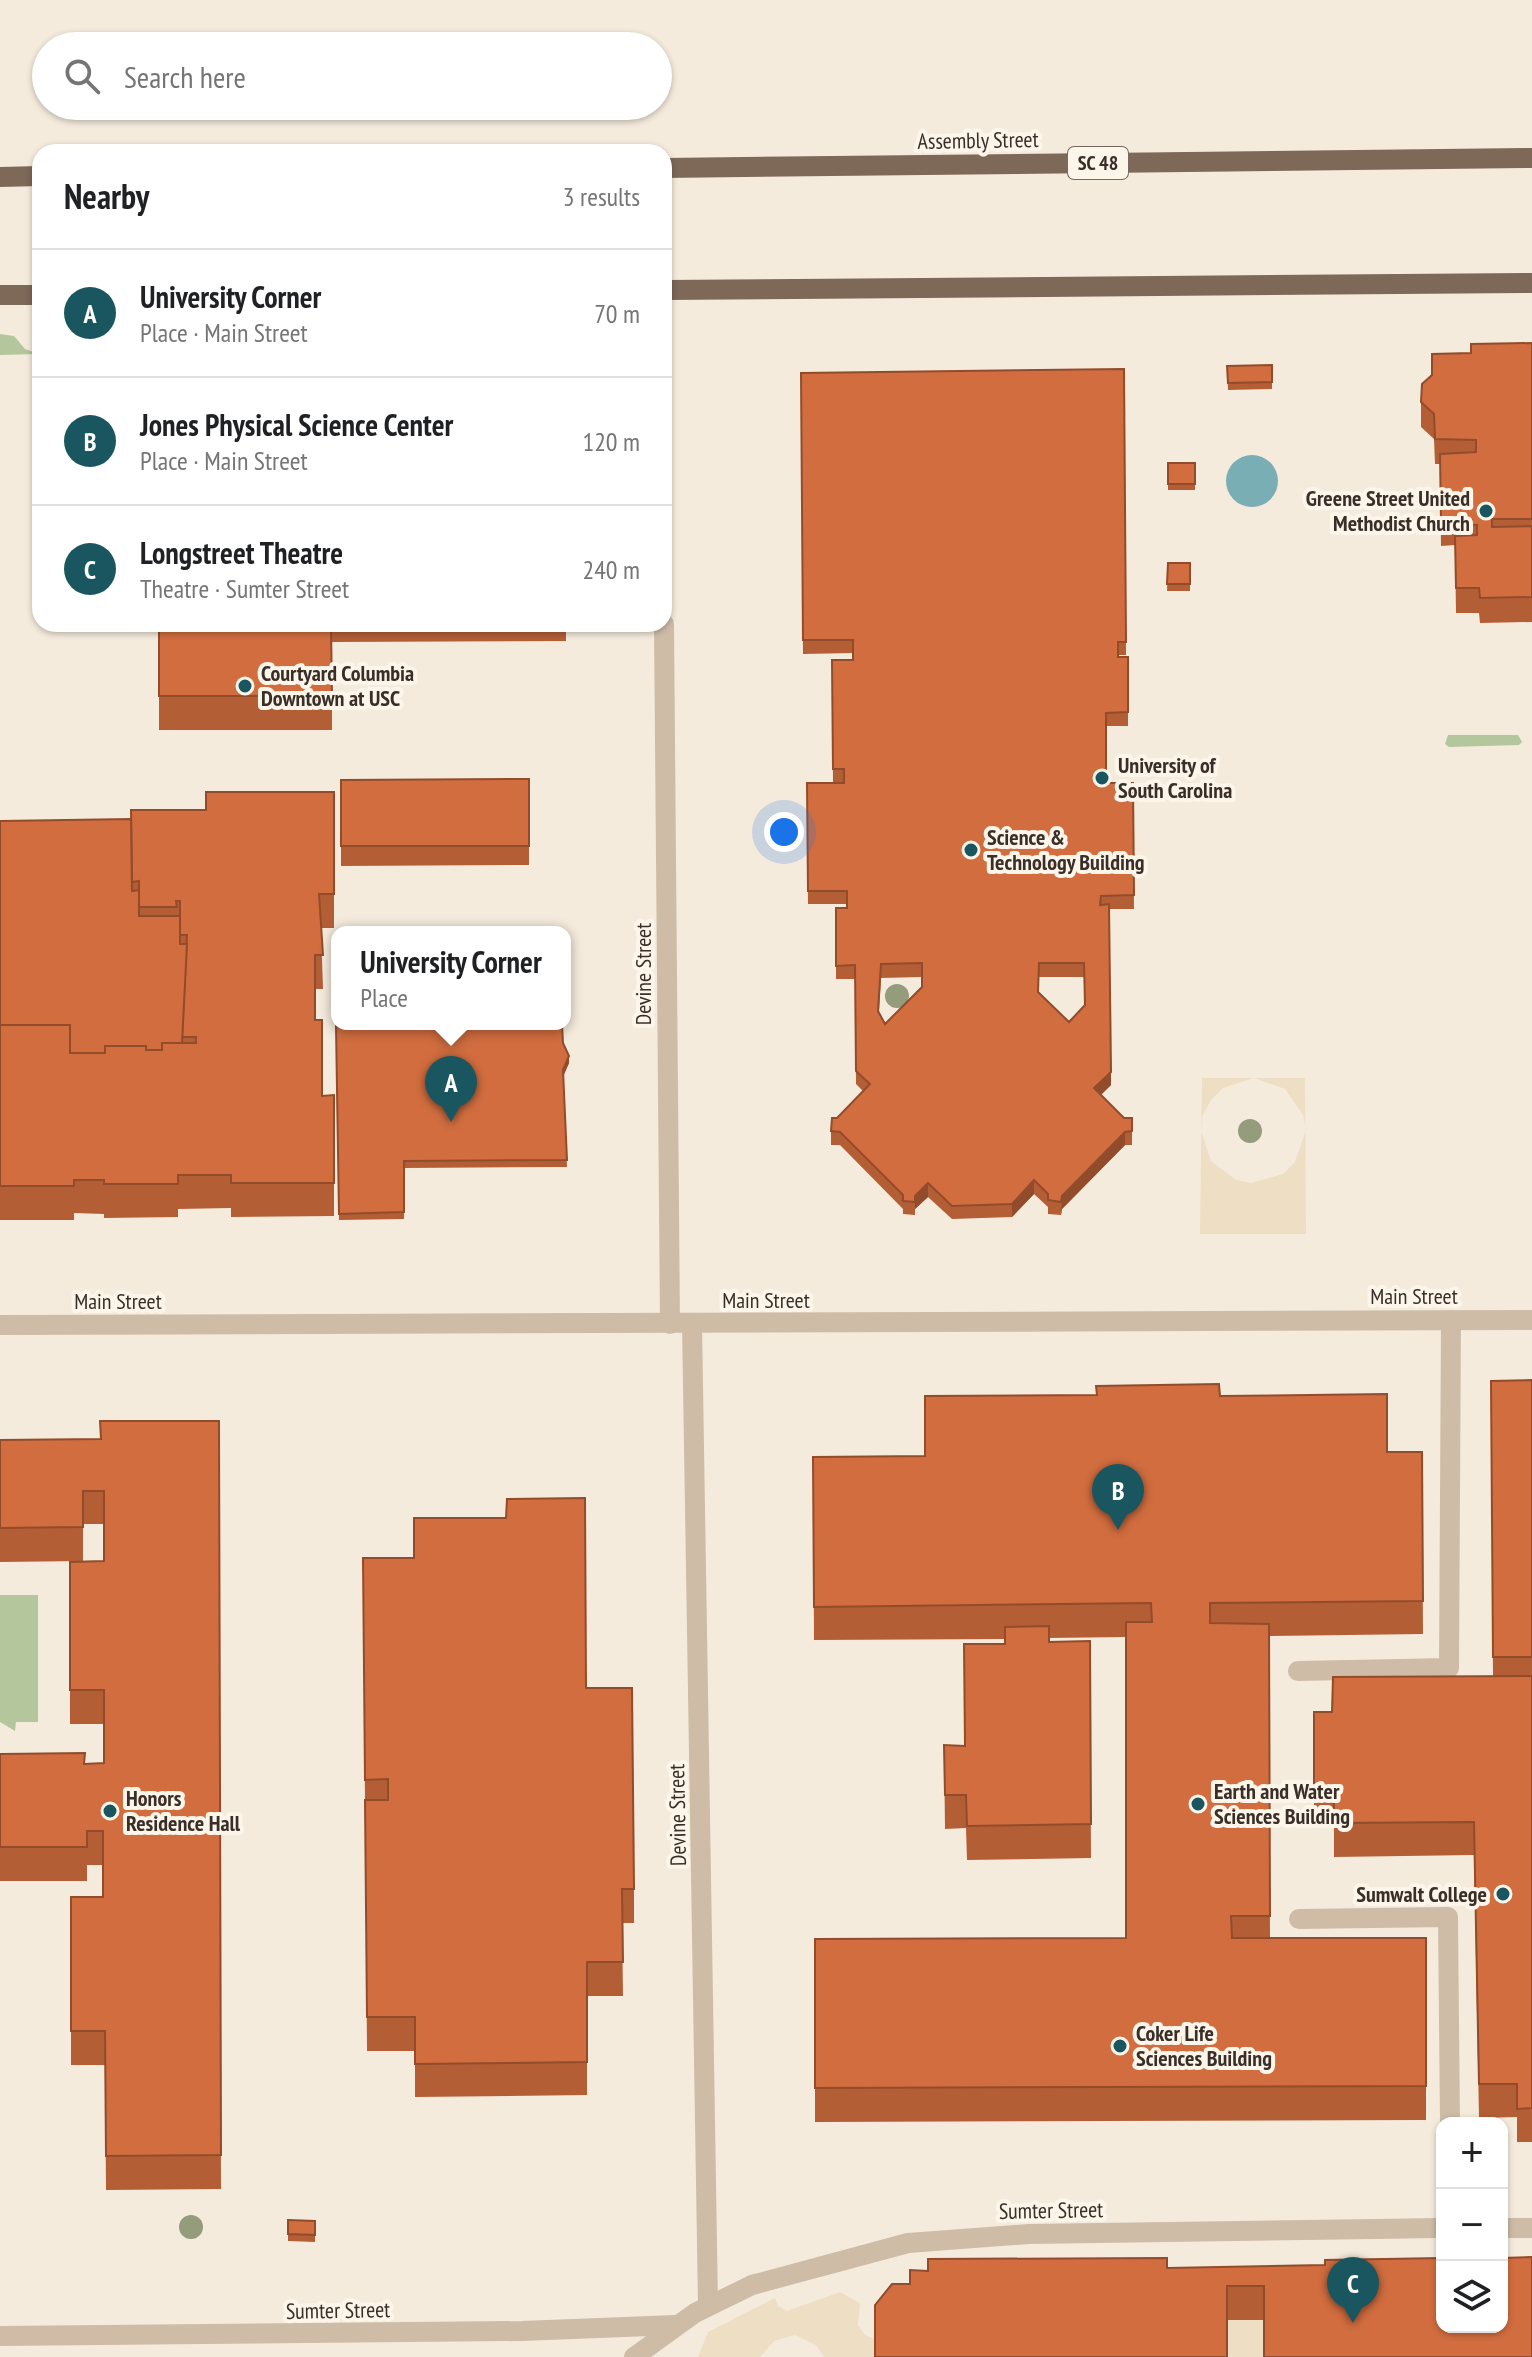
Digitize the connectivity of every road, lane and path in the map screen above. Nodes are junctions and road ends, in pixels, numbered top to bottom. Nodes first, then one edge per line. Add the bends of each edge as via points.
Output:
1 (1532, 158) edge
2 (672, 168) edge
3 (32, 176) edge
4 (0, 177) edge
5 (1532, 283) edge
6 (672, 290) edge
7 (0, 295) edge
8 (32, 295) edge
9 (664, 632) edge
10 (1451, 1320) junction
11 (1532, 1320) edge
12 (670, 1324) junction
13 (692, 1324) junction
14 (0, 1325) edge
15 (1298, 1671) dead end
16 (1299, 1919) dead end
17 (1450, 2117) edge
18 (1436, 2228) edge
19 (1508, 2228) edge
20 (1532, 2228) edge
21 (708, 2305) junction
22 (676, 2325) junction
23 (0, 2336) edge
24 (634, 2357) edge

1 - 2 main road, Assembly Street / SC 48
3 - 4 main road
5 - 6 main road
7 - 8 main road
9 - 12 street, Devine Street
10 - 11 street, Main Street
10 - 13 street, Main Street
10 - 15 street via 1449,1668
12 - 13 street, Main Street
12 - 14 street, Main Street
13 - 21 street, Devine Street
16 - 17 street via 1448,1917
18 - 21 street, Sumter Street via 1029,2234 923,2242 752,2285
19 - 20 street
21 - 22 street, Sumter Street
22 - 23 street, Sumter Street via 506,2332
22 - 24 street, Sumter Street

